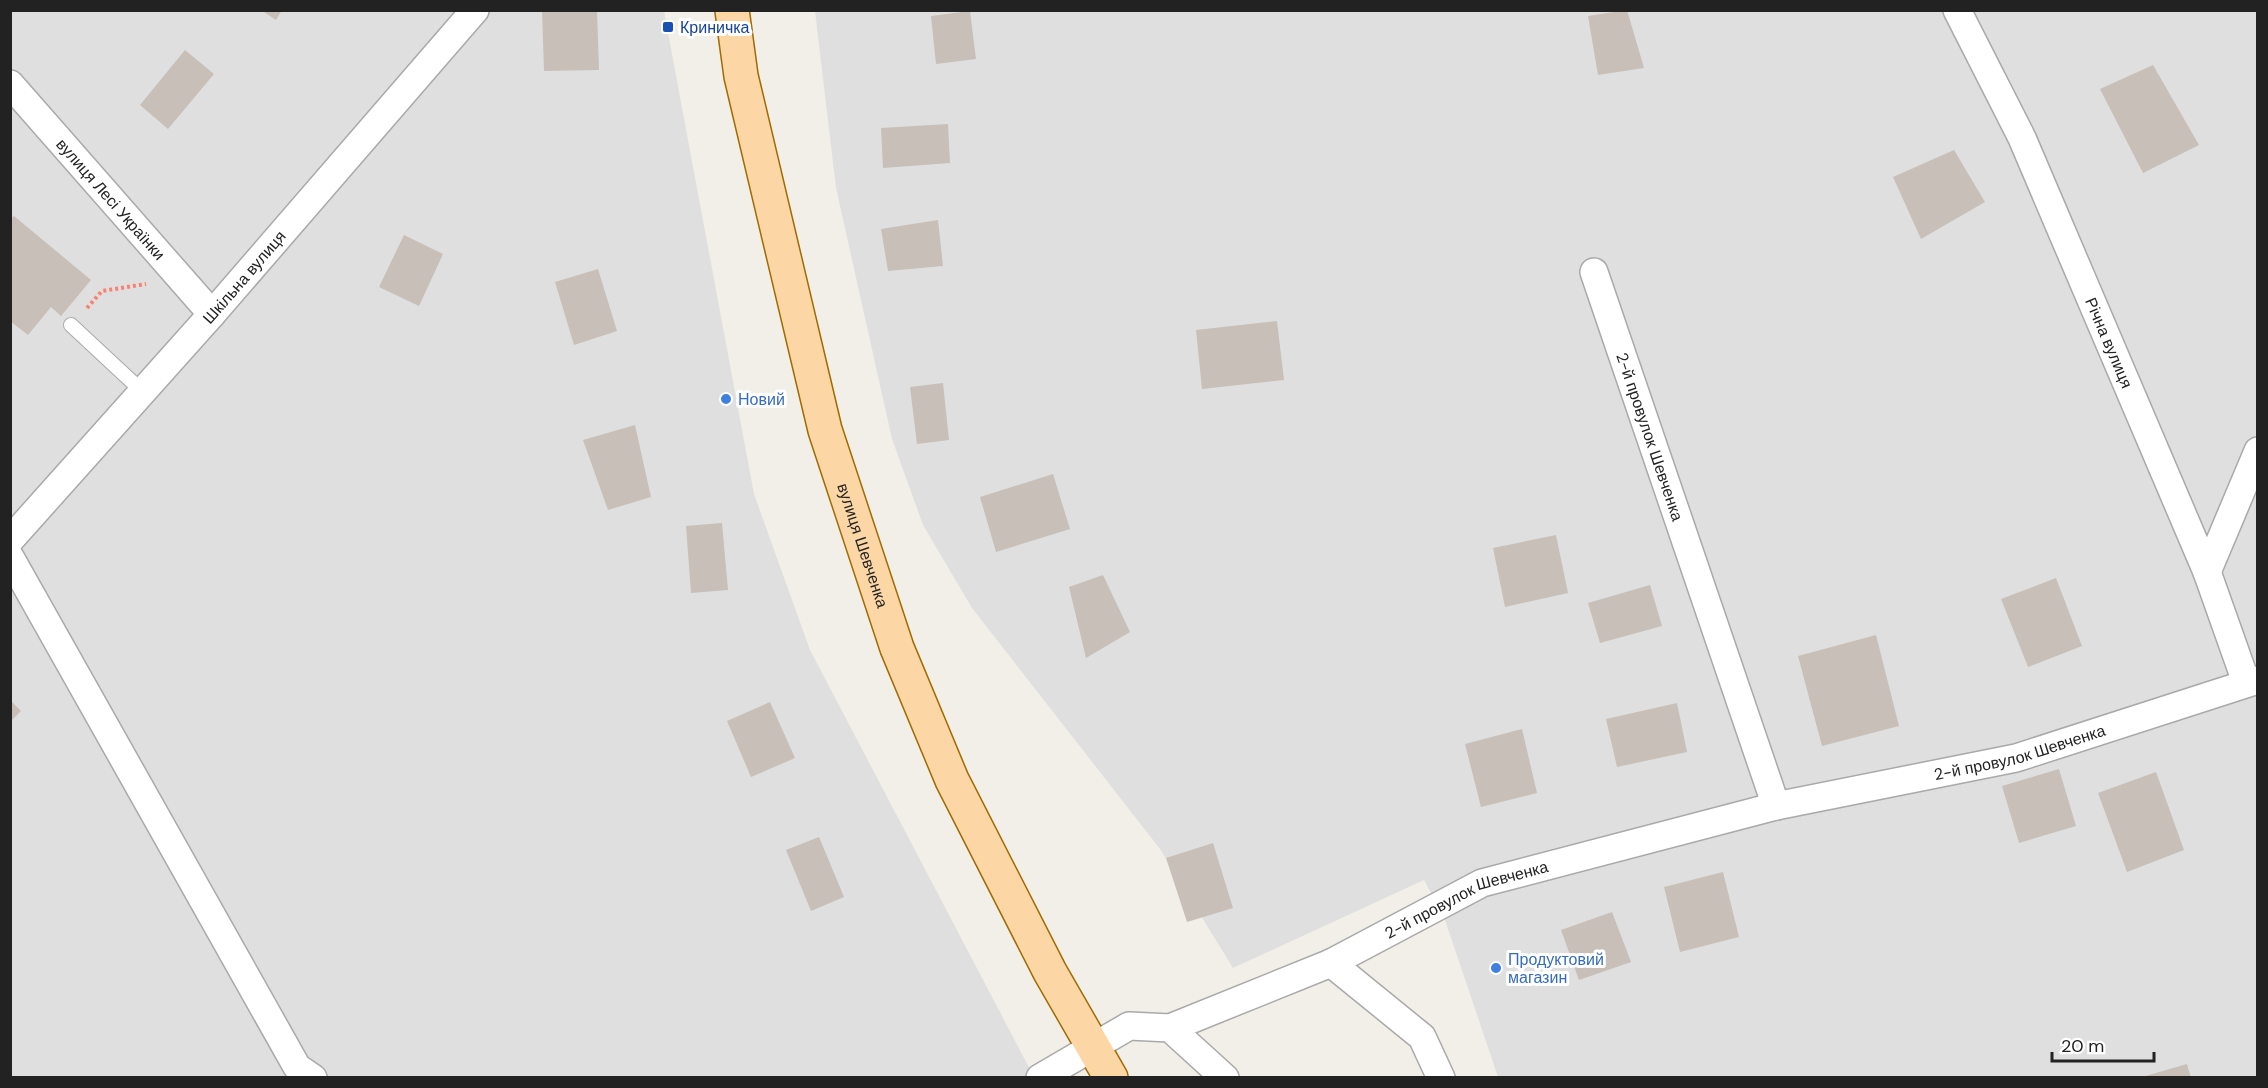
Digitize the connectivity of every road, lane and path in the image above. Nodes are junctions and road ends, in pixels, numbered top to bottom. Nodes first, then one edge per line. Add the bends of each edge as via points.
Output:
1 (475, 10) edge
2 (732, 10) edge
3 (1957, 10) edge
4 (10, 84) edge
5 (1594, 272) dead end
6 (183, 280) junction
7 (212, 314) junction
8 (70, 325) joint
9 (143, 392) junction
10 (2258, 451) edge
11 (10, 540) edge
12 (10, 557) edge
13 (2207, 572) junction
14 (2252, 681) edge
15 (1776, 806) junction
16 (1331, 963) junction
17 (1170, 1028) junction
18 (1093, 1046) junction
19 (300, 1074) edge
20 (1040, 1077) edge
21 (1111, 1077) edge
22 (1225, 1077) edge
23 (1441, 1077) edge

1 - 7 street, Шкільна вулиця
2 - 18 main road, вулиця Шевченка via 741,76 825,430 897,648 952,780 1050,972
3 - 13 street, Річна вулиця via 2022,138
4 - 6 street, вулиця Лесі Українки
5 - 15 street, 2-й провулок Шевченка
6 - 7 street, вулиця Лесі Українки
6 - 8 path via 102,291
7 - 9 street, Шкільна вулиця
8 - 9 lane
9 - 11 street, Шкільна вулиця
10 - 13 street
12 - 19 street
13 - 14 street, Річна вулиця
14 - 15 street, 2-й провулок Шевченка via 2016,758
15 - 16 street, 2-й провулок Шевченка via 1482,883
16 - 17 street, 2-й провулок Шевченка
16 - 23 street via 1422,1037
17 - 18 street via 1130,1026
17 - 22 street
18 - 20 street
18 - 21 main road, вулиця Шевченка

